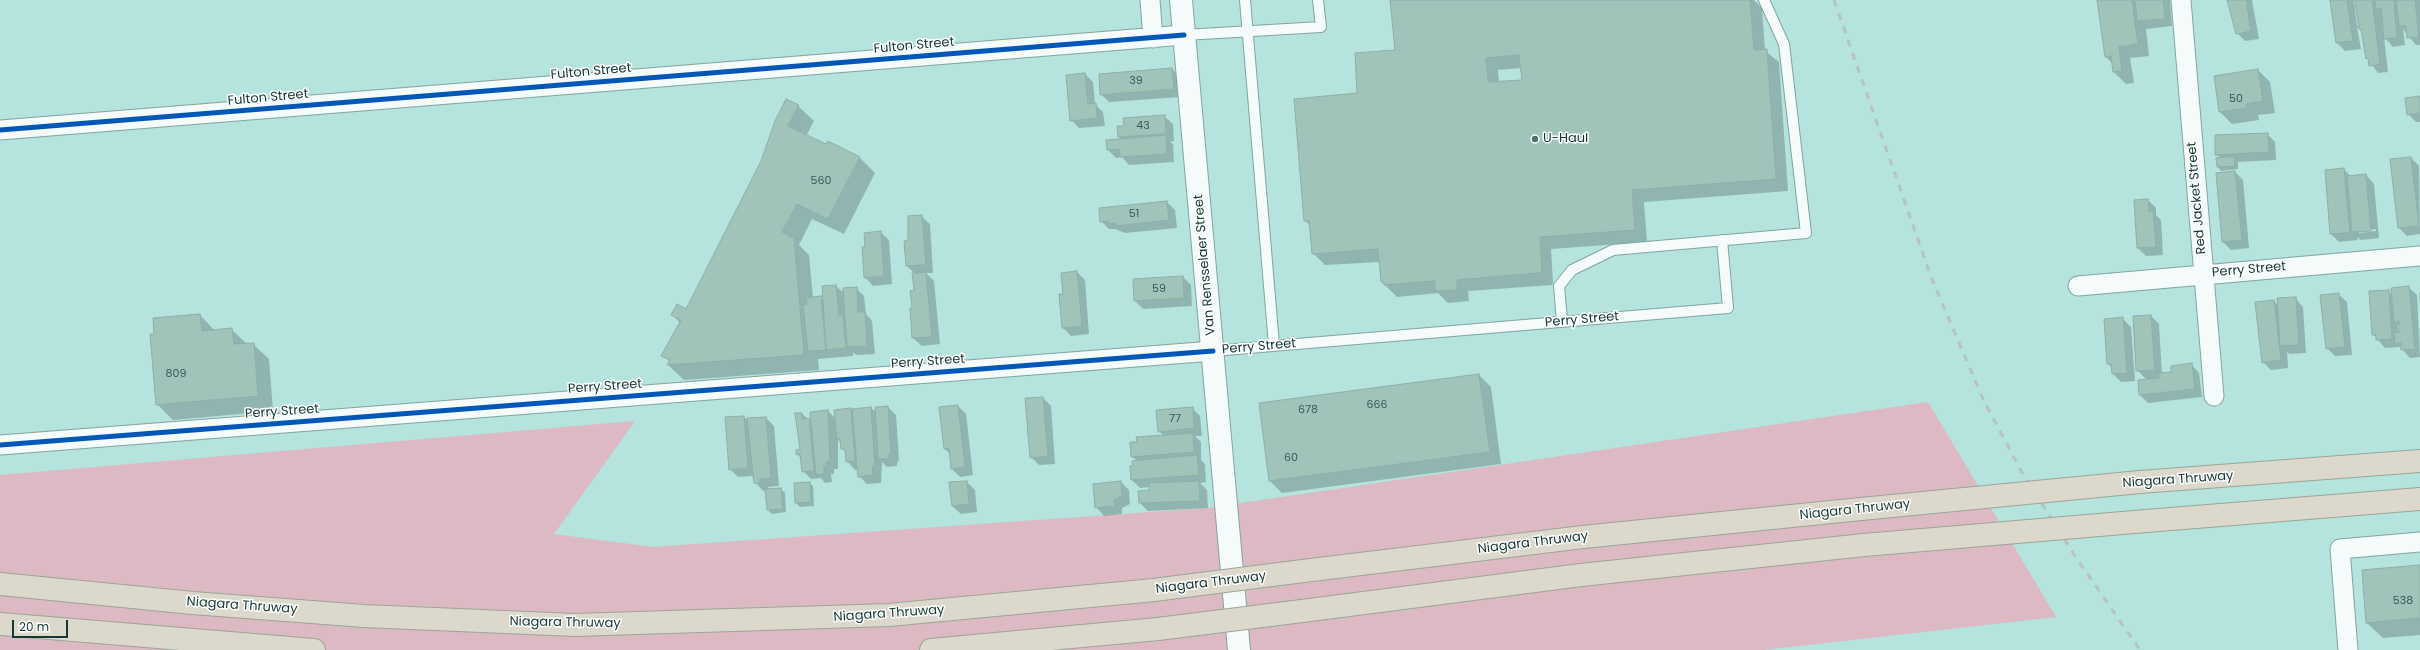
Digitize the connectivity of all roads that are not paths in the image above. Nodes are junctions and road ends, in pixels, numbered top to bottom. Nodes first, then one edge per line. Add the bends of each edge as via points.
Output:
1 (1150, 0) edge
2 (1181, 0) edge
3 (1245, 0) edge
4 (1318, 0) edge
5 (1764, 0) edge
6 (2181, 0) edge
7 (1248, 31) junction
8 (1184, 35) junction
9 (1153, 38) junction
10 (0, 130) edge
11 (1722, 240) junction
12 (2420, 256) edge
13 (2204, 274) junction
14 (2078, 286) dead end
15 (1562, 321) junction
16 (1274, 345) junction
17 (1213, 351) junction
18 (2214, 396) dead end
19 (0, 446) edge
20 (2420, 461) edge
21 (2420, 499) edge
22 (2420, 542) edge
23 (0, 584) edge
24 (0, 624) edge
25 (314, 650) edge
26 (931, 650) edge
27 (1239, 650) edge
28 (2348, 650) edge

1 - 9 street
2 - 8 street, Van Rensselaer Street
3 - 7 lane
4 - 7 lane via 1321,27
5 - 11 lane via 1784,44 1806,233
6 - 13 street, Red Jacket Street
7 - 8 lane
7 - 16 lane
8 - 9 street, Fulton Street
8 - 17 street, Van Rensselaer Street
9 - 10 street, Fulton Street
11 - 15 lane via 1612,250 1572,270 1559,286
11 - 15 lane, Perry Street via 1728,308
12 - 13 street, Perry Street
13 - 14 street, Perry Street
13 - 18 street, Red Jacket Street
15 - 16 lane, Perry Street
16 - 17 lane, Perry Street
17 - 19 street, Perry Street
17 - 27 street, Van Rensselaer Street
20 - 23 highway, Niagara Thruway, bridge via 2140,482 1861,509 1583,537 1154,590 889,615 575,625 364,616 193,603
21 - 26 highway, bridge via 1864,545 1581,575 1158,629
22 - 28 street via 2340,549
24 - 25 highway

